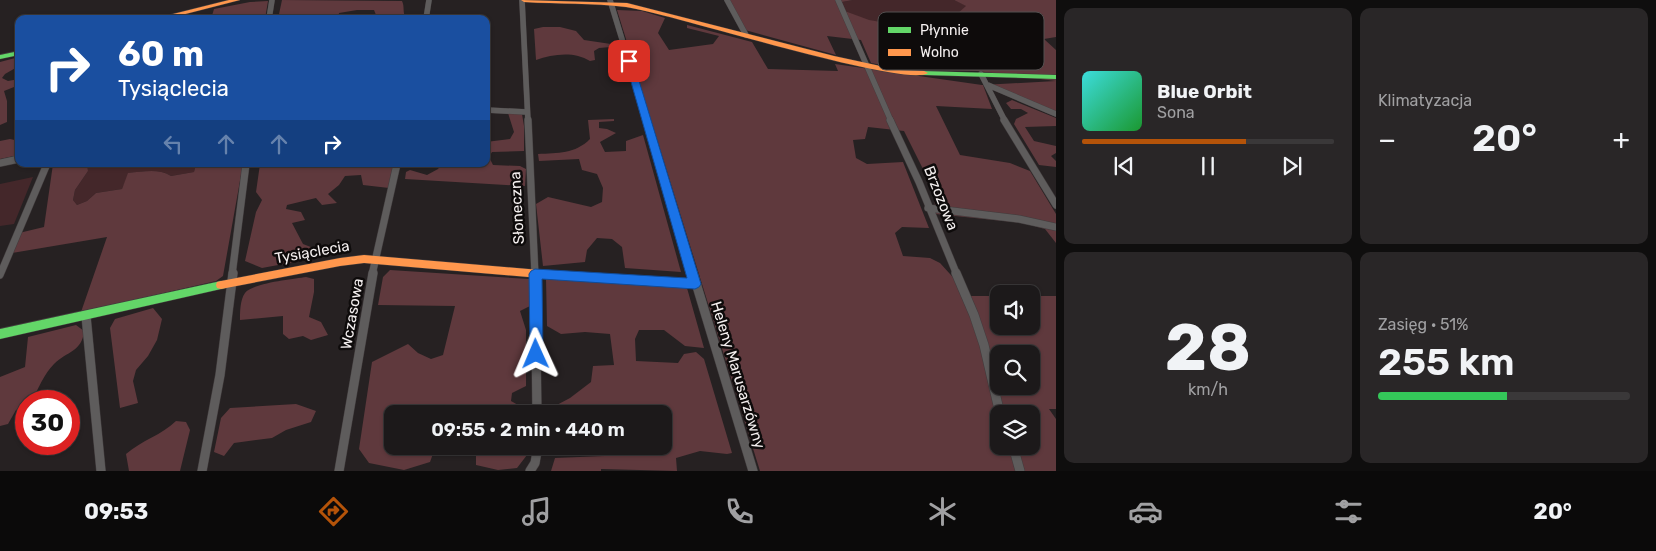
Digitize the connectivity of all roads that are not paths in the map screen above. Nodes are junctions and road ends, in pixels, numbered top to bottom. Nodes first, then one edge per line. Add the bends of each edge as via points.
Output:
1 (237, 0) edge
2 (272, 0) edge
3 (430, 0) edge
4 (523, 0) edge
5 (727, 0) edge
6 (838, 0) edge
7 (610, 1) edge
8 (173, 15) edge
9 (270, 15) edge
10 (427, 15) edge
11 (746, 35) junction
12 (15, 54) edge
13 (0, 57) edge
14 (866, 66) junction
15 (878, 68) edge
16 (888, 70) edge
17 (981, 74) junction
18 (1053, 77) edge
19 (988, 85) junction
20 (490, 110) edge
21 (526, 112) junction
22 (1056, 114) edge
23 (15, 160) edge
24 (0, 163) edge
25 (46, 167) edge
26 (246, 167) edge
27 (397, 167) edge
28 (1056, 206) edge
29 (928, 208) junction
30 (1056, 227) edge
31 (375, 259) junction
32 (535, 274) junction
33 (0, 275) edge
34 (230, 282) junction
35 (695, 284) junction
36 (86, 316) junction
37 (0, 334) edge
38 (537, 405) edge
39 (998, 405) edge
40 (536, 455) edge
41 (1016, 455) edge
42 (102, 471) edge
43 (202, 471) edge
44 (339, 471) edge
45 (530, 471) edge
46 (753, 471) edge
47 (1020, 471) edge

1 - 8 street
2 - 9 street
3 - 10 street
4 - 7 street
4 - 21 street, Słoneczna
5 - 11 street
6 - 14 street, Brzozowa
7 - 11 street
7 - 35 street, Heleny Marusarzówny
11 - 14 street
12 - 13 street
14 - 15 street
14 - 29 street, Brzozowa
16 - 17 street
17 - 18 street
17 - 19 street
19 - 22 street
19 - 28 street via 995,104
20 - 21 street
21 - 32 street, Słoneczna
23 - 24 street
25 - 33 street
26 - 34 street
27 - 31 street, Wczasowa
29 - 30 street
29 - 39 street, Brzozowa via 974,315
31 - 32 street, Tysiąclecia
31 - 34 street, Tysiąclecia via 346,260
31 - 44 street, Wczasowa
32 - 35 street, Tysiąclecia
32 - 38 street, Słoneczna
34 - 36 street, Tysiąclecia
34 - 43 street via 220,375
35 - 46 street, Heleny Marusarzówny
36 - 37 street, Tysiąclecia
36 - 42 street
40 - 45 street
41 - 47 street

